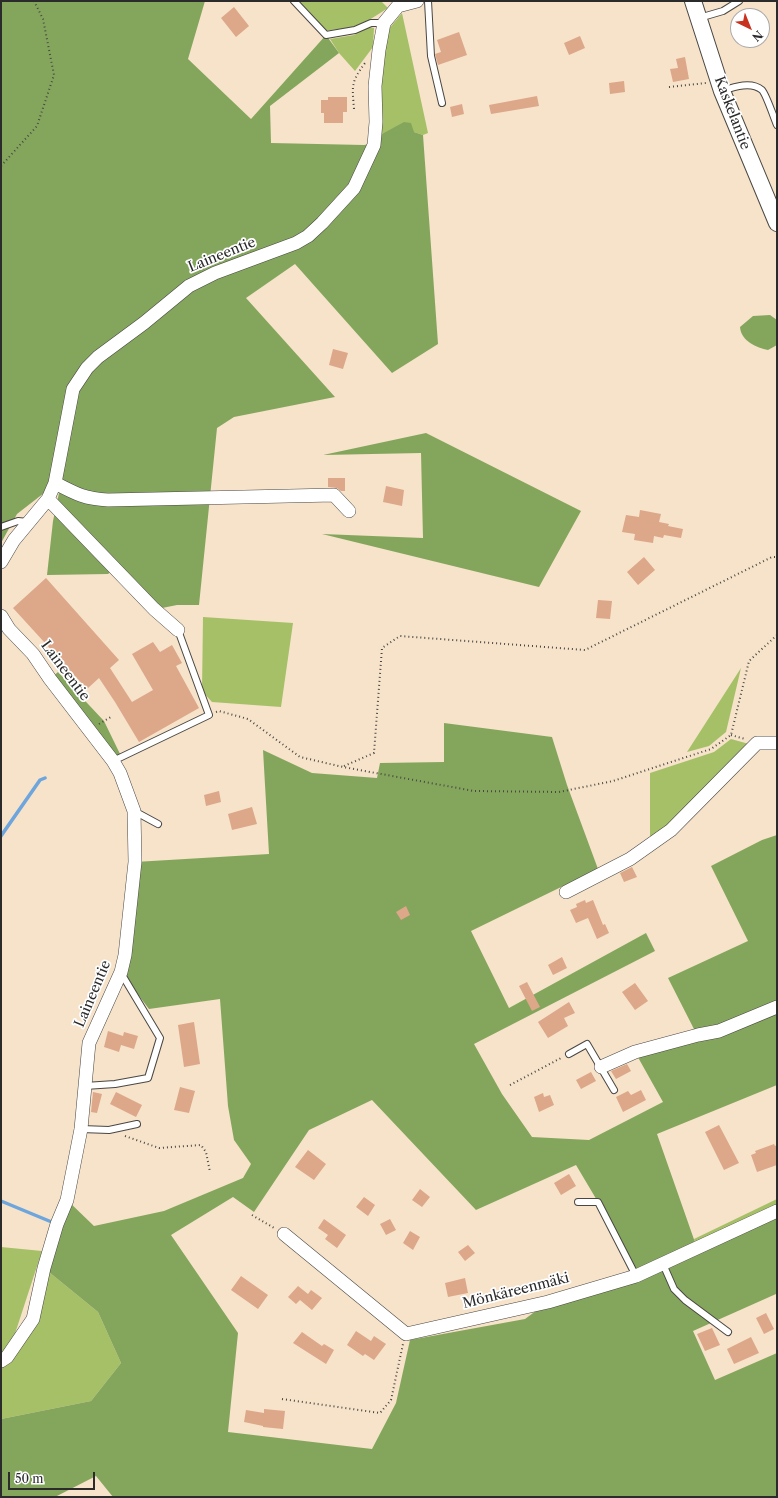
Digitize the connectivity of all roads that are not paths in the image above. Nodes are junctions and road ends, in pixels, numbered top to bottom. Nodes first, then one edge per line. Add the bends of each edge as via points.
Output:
1 (294, 1) edge
2 (417, 1) edge
3 (428, 1) edge
4 (693, 1) edge
5 (739, 1) edge
6 (699, 18) junction
7 (384, 23) junction
8 (721, 86) junction
9 (442, 103) dead end
10 (777, 125) edge
11 (777, 223) edge
12 (55, 483) junction
13 (48, 499) junction
14 (349, 511) dead end
15 (29, 522) junction
16 (1, 527) edge
17 (1, 562) edge
18 (1, 616) edge
19 (178, 630) joint
20 (777, 743) edge
21 (113, 761) junction
22 (134, 811) junction
23 (158, 824) dead end
24 (566, 892) dead end
25 (121, 972) junction
26 (777, 1006) edge
27 (569, 1054) road end
28 (601, 1067) junction
29 (84, 1086) junction
30 (614, 1090) dead end
31 (137, 1124) dead end
32 (81, 1129) junction
33 (578, 1202) dead end
34 (777, 1211) edge
35 (284, 1234) road end
36 (663, 1264) junction
37 (636, 1276) junction
38 (728, 1332) dead end
39 (1, 1361) edge

1 - 7 lane via 326,35 355,30 372,23
2 - 7 street, Laineentie via 398,6
3 - 9 lane via 431,56
4 - 6 street, Kaskelantie
5 - 6 lane via 724,10
6 - 8 street, Kaskelantie
7 - 12 street, Laineentie via 376,86 374,145 354,188 308,236 296,244 215,273 189,286 86,368 73,388
8 - 10 lane via 753,86 762,91
8 - 11 street, Kaskelantie
12 - 13 street, Laineentie
12 - 14 street via 78,495 108,500 334,495
13 - 15 street, Laineentie
13 - 19 street via 154,609
15 - 16 lane via 18,521
15 - 17 street, Laineentie
18 - 21 street, Laineentie via 9,629 33,654
19 - 21 lane via 208,715
20 - 24 street via 757,743 671,830 630,860
21 - 22 street, Laineentie
22 - 23 lane
22 - 25 street, Laineentie via 135,862
25 - 29 street, Laineentie via 89,1043
25 - 29 lane via 160,1038 148,1078
26 - 28 street via 719,1032 635,1052
27 - 28 lane via 587,1044
28 - 30 lane
29 - 32 street, Laineentie
31 - 32 lane via 109,1130
32 - 39 street, Laineentie via 67,1200 57,1224 33,1319 7,1357
33 - 37 lane via 598,1202
34 - 36 street, Mönkäreenmäki
35 - 37 street, Mönkäreenmäki via 406,1334 548,1302
36 - 37 street, Mönkäreenmäki
36 - 38 lane via 674,1289

